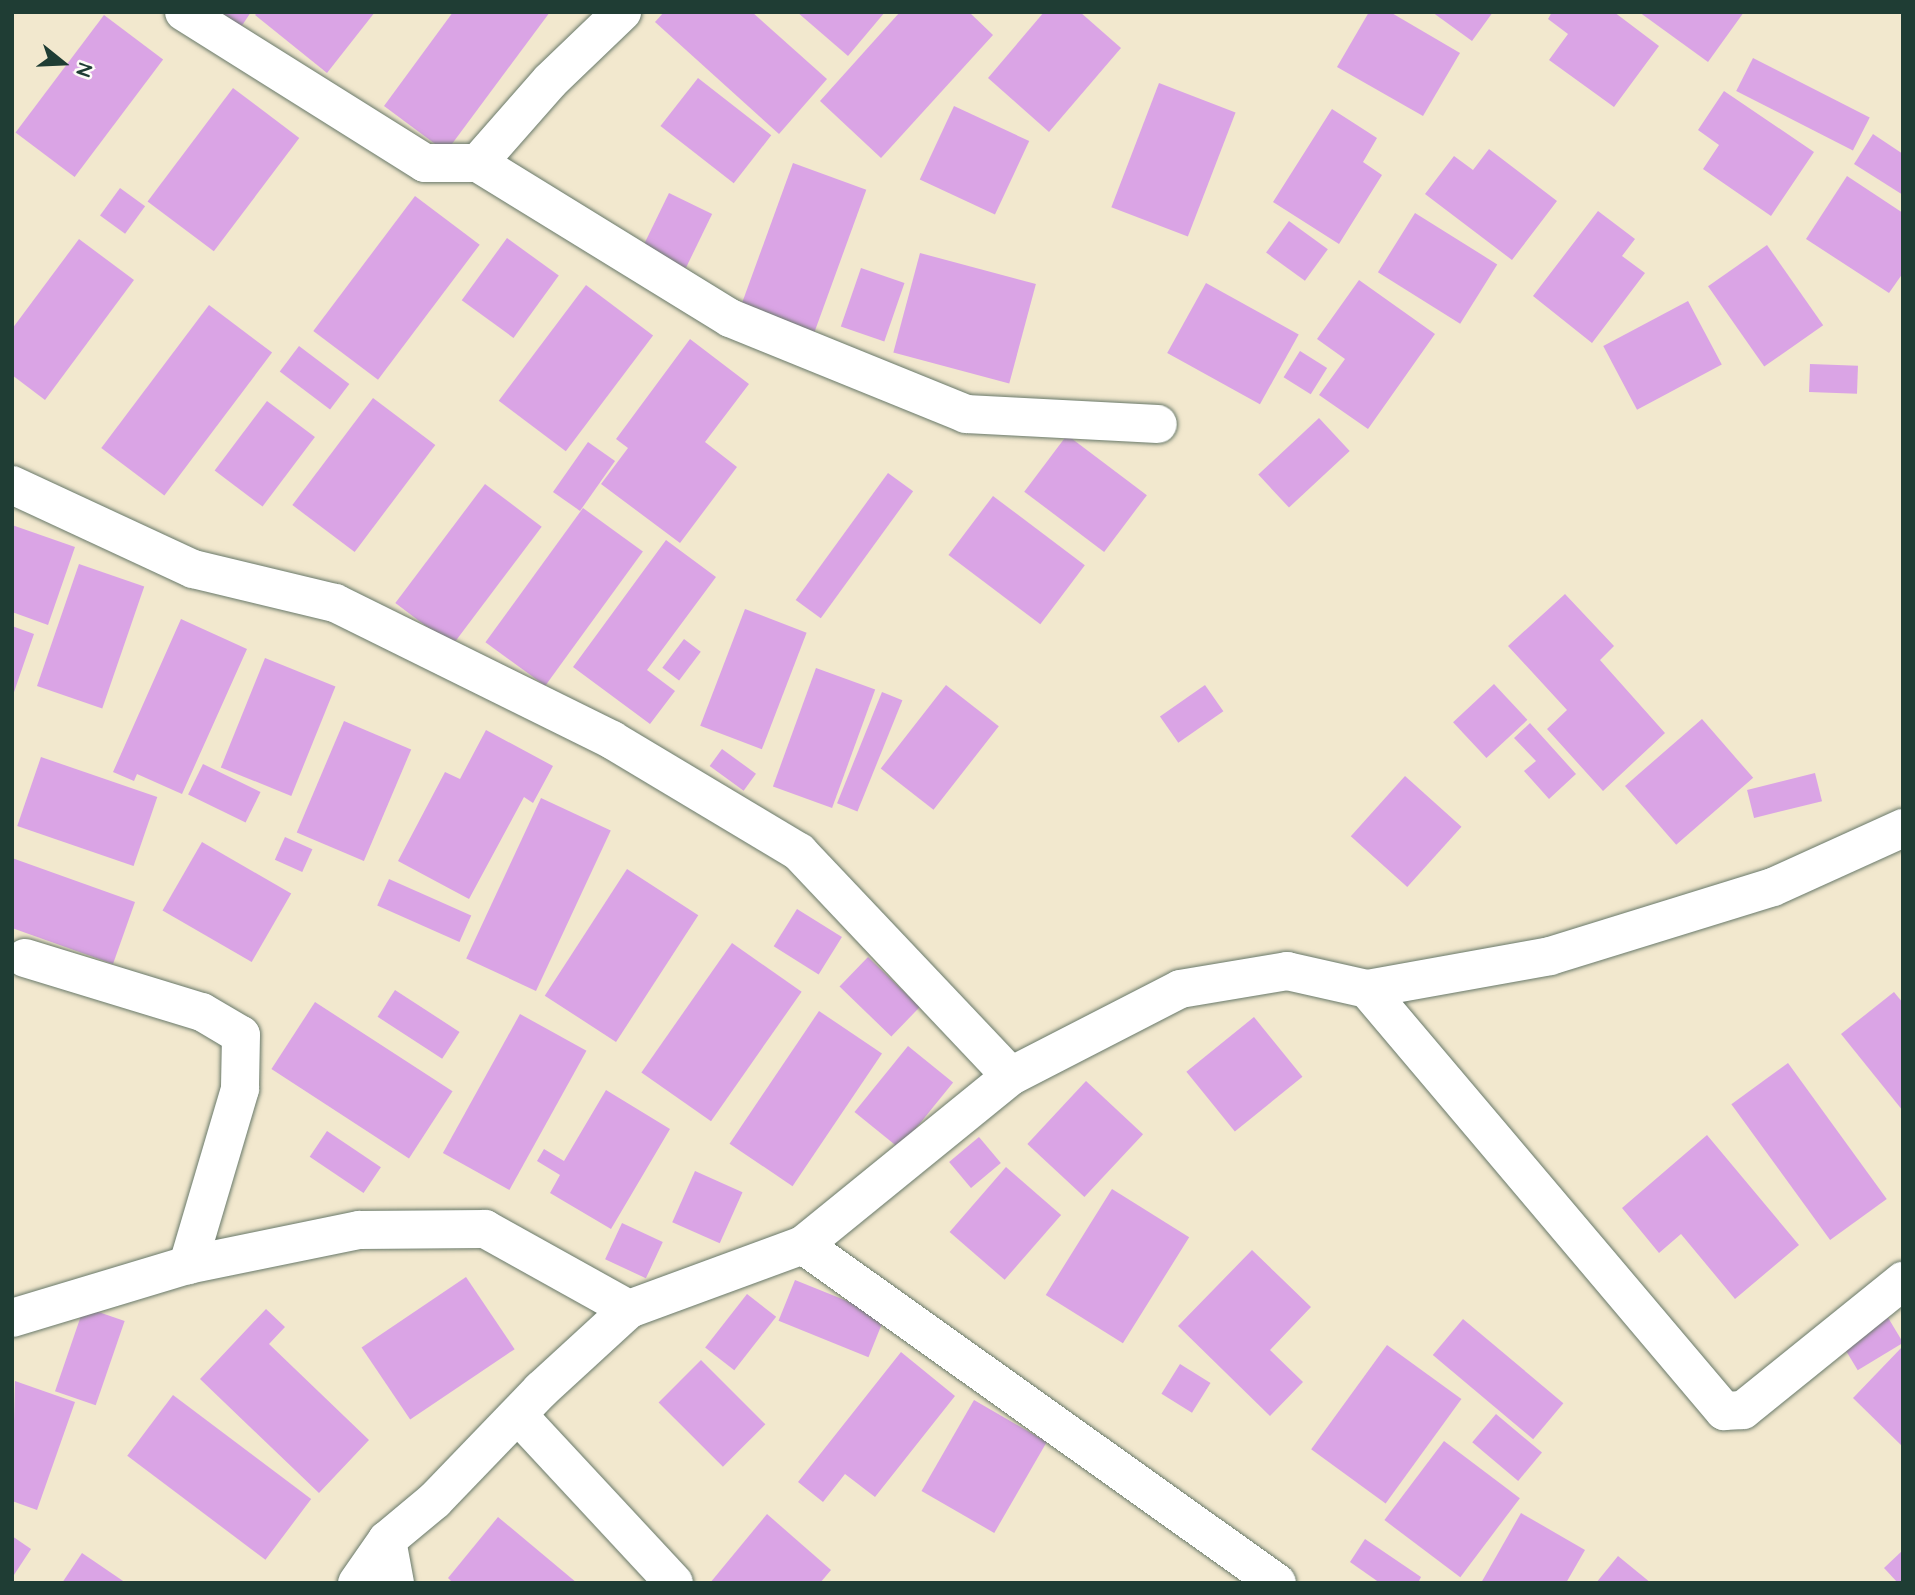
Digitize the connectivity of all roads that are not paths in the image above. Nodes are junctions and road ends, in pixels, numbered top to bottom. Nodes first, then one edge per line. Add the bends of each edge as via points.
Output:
1 (184, 12) edge
2 (622, 12) edge
3 (478, 163) junction
4 (1158, 424) dead end
5 (12, 485) edge
6 (1903, 828) edge
7 (24, 958) dead end
8 (1367, 989) junction
9 (1011, 1076) junction
10 (803, 1245) junction
11 (188, 1265) junction
12 (1903, 1281) edge
13 (629, 1309) junction
14 (12, 1318) edge
15 (518, 1415) junction
16 (387, 1540) junction
17 (356, 1583) edge
18 (395, 1583) edge
19 (674, 1583) edge
20 (1277, 1583) edge

1 - 3 street via 425,163
2 - 3 street via 550,81
3 - 4 street via 730,318 967,414
5 - 9 street via 193,569 335,603 612,740 799,852
6 - 8 street via 1773,887 1550,956
7 - 11 street via 202,1012 241,1035 240,1089
8 - 9 street via 1287,971 1180,989
8 - 12 street via 1724,1411 1743,1410
9 - 10 street
10 - 13 street
10 - 20 street
11 - 13 street via 359,1230 485,1229
11 - 14 street
13 - 15 street
15 - 16 street
15 - 19 street
16 - 17 street
16 - 18 street

